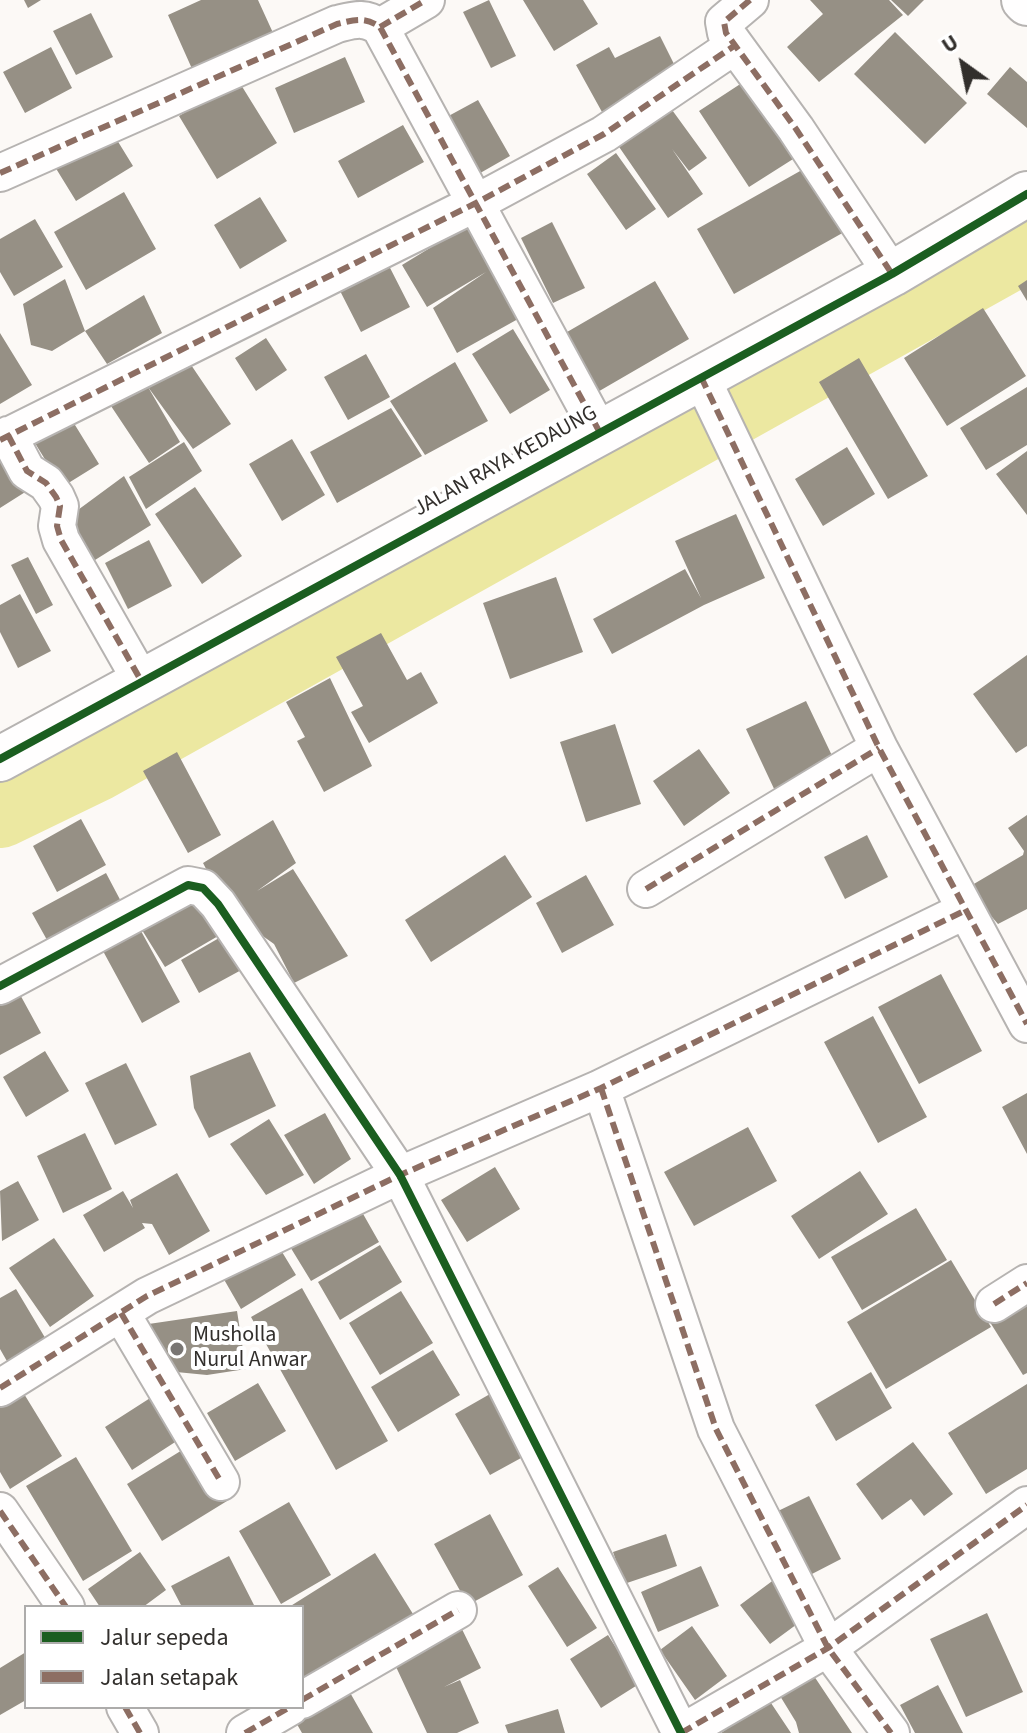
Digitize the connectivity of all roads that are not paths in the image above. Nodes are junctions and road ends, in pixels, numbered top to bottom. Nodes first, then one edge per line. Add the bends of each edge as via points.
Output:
1 (426, 0) edge
2 (750, 0) edge
3 (380, 27) junction
4 (734, 46) junction
5 (0, 173) edge
6 (1027, 194) edge
7 (476, 203) junction
8 (892, 274) junction
9 (713, 402) junction
10 (599, 431) junction
11 (4, 438) edge
12 (143, 684) junction
13 (879, 748) junction
14 (0, 759) edge
15 (646, 889) dead end
16 (964, 911) junction
17 (0, 986) edge
18 (1027, 1024) edge
19 (601, 1088) junction
20 (400, 1175) junction
21 (1027, 1283) edge
22 (994, 1304) dead end
23 (121, 1313) junction
24 (0, 1388) edge
25 (221, 1482) dead end
26 (1027, 1505) edge
27 (0, 1511) edge
28 (65, 1605) edge
29 (458, 1610) dead end
30 (828, 1648) junction
31 (304, 1699) edge
32 (126, 1709) edge
33 (287, 1709) edge
34 (140, 1733) edge
35 (245, 1733) edge
36 (681, 1733) edge
37 (891, 1733) edge

1 - 3 street
2 - 4 street via 724,22
3 - 5 street via 361,18 337,24
3 - 7 street
4 - 7 street via 604,134
4 - 8 street
6 - 8 street, JALAN RAYA KEDAUNG
7 - 10 street
7 - 11 street
8 - 9 street, JALAN RAYA KEDAUNG
9 - 10 street, JALAN RAYA KEDAUNG
9 - 13 street
10 - 12 street, JALAN RAYA KEDAUNG
11 - 12 street via 27,471 56,497 61,540
12 - 14 street, JALAN RAYA KEDAUNG
13 - 15 street
13 - 16 street
16 - 18 street
16 - 19 street
17 - 20 street via 188,885 203,888
19 - 20 street
19 - 30 street via 716,1429
20 - 23 street
20 - 36 street
21 - 22 street
23 - 24 street
23 - 25 street
26 - 30 street
27 - 28 street
29 - 31 street
30 - 36 street
30 - 37 street
32 - 34 street
33 - 35 street

